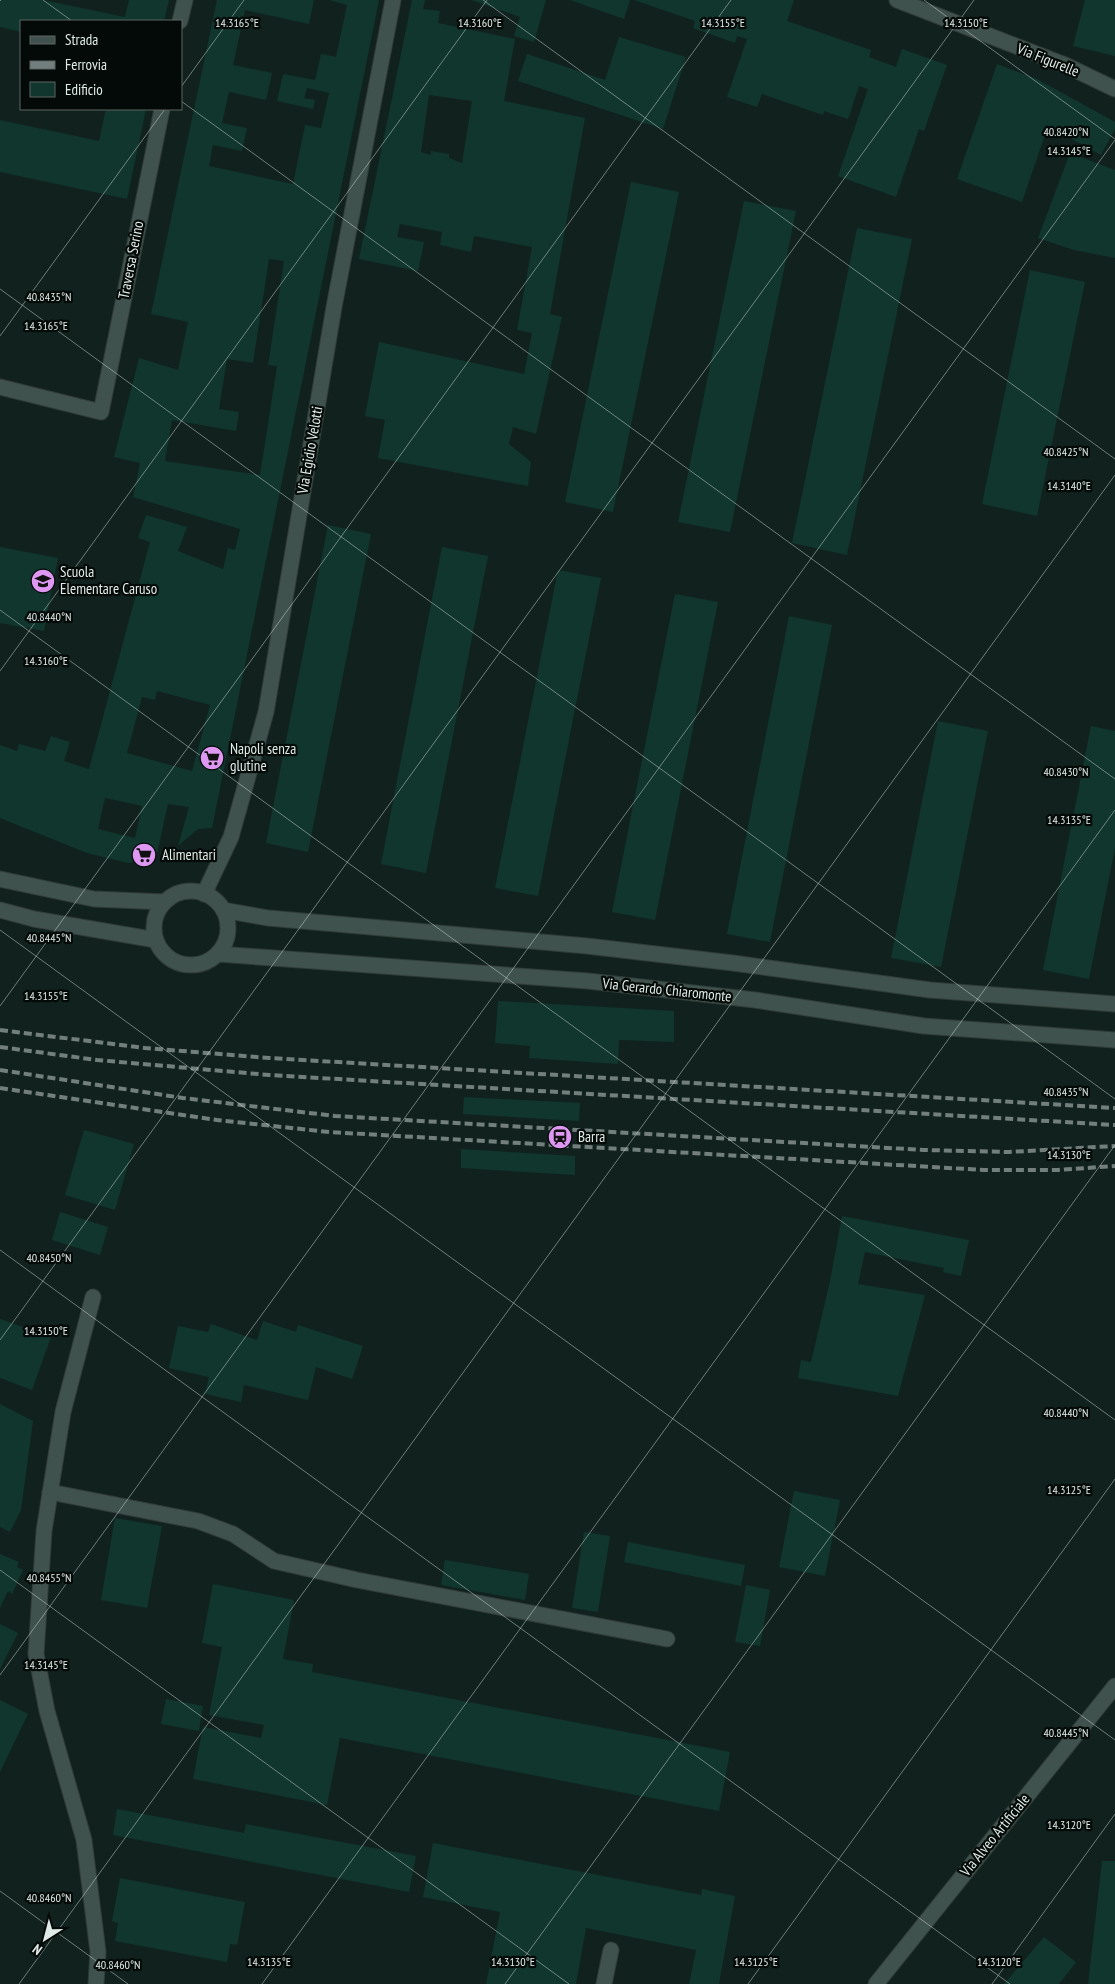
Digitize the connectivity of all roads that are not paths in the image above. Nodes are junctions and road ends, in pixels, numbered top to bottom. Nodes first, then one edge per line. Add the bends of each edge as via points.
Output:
1 (185, 0) edge
2 (393, 0) edge
3 (897, 0) edge
4 (180, 20) edge
5 (1115, 89) edge
6 (162, 110) edge
7 (0, 388) edge
8 (0, 878) edge
9 (204, 894) junction
10 (165, 902) junction
11 (0, 910) edge
12 (223, 910) junction
13 (156, 940) junction
14 (218, 954) junction
15 (1115, 1004) edge
16 (1115, 1040) edge
17 (93, 1297) dead end
18 (50, 1492) junction
19 (667, 1639) dead end
20 (1115, 1686) edge
21 (611, 1950) dead end
22 (96, 1984) edge
23 (604, 1984) edge
24 (876, 1984) edge

1 - 4 street
2 - 9 street, Via Egidio Velotti via 334,307 266,712 231,837
3 - 5 street, Via Figurelle via 1065,65
6 - 7 street, Traversa Serino via 101,412
8 - 10 street via 94,899
9 - 10 street via 184,892
9 - 12 street
10 - 13 street via 157,914
11 - 13 street
12 - 14 street via 227,919 227,938
12 - 15 street via 268,918 587,946 930,990
13 - 14 street via 172,960 183,964 208,962
14 - 16 street, Via Gerardo Chiaromonte via 588,981 755,1000 924,1026
17 - 18 street via 62,1412
18 - 19 street via 198,1521 232,1534 274,1561
18 - 22 street via 44,1531 36,1654 47,1711 84,1840 98,1952
20 - 24 street, Via Alveo Artificiale
21 - 23 street

